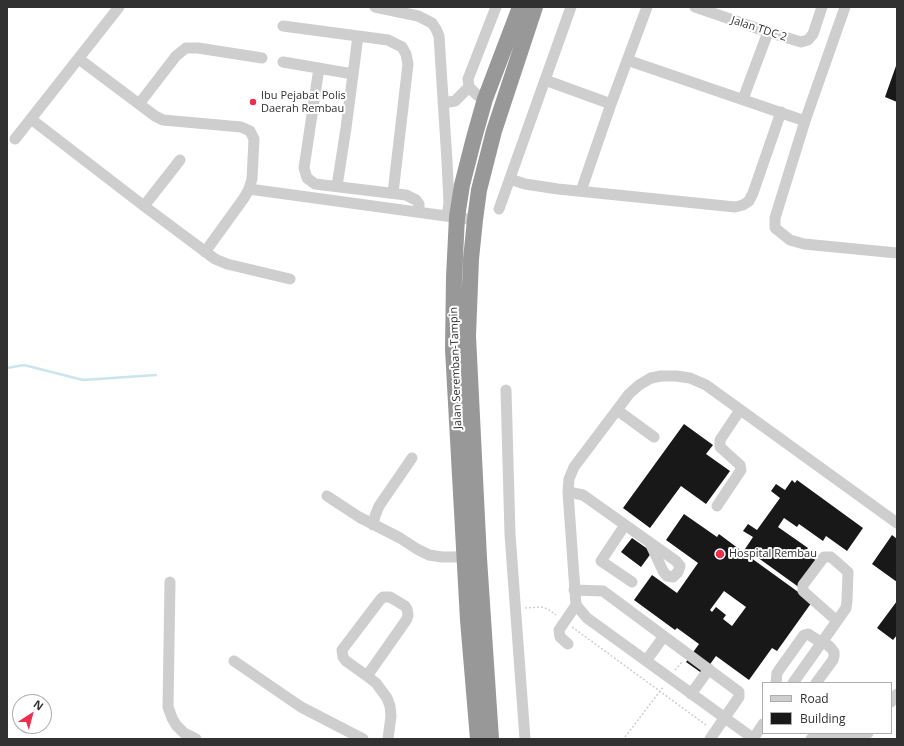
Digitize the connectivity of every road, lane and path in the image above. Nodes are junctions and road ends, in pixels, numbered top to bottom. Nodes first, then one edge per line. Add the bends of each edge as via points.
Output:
1 (119, 7) edge
2 (375, 7) edge
3 (496, 7) edge
4 (520, 7) edge
5 (535, 7) edge
6 (571, 7) edge
7 (647, 7) edge
8 (695, 7) edge
9 (822, 7) edge
10 (845, 7) edge
11 (398, 9) edge
12 (283, 26) dead end
13 (768, 32) junction
14 (358, 36) junction
15 (262, 58) dead end
16 (79, 59) junction
17 (628, 60) junction
18 (283, 62) dead end
19 (319, 68) junction
20 (353, 74) junction
21 (546, 80) junction
22 (469, 88) junction
23 (485, 99) junction
24 (743, 99) junction
25 (443, 103) junction
26 (139, 104) junction
27 (611, 104) junction
28 (781, 112) junction
29 (31, 120) junction
30 (805, 121) junction
31 (15, 139) dead end
32 (180, 160) dead end
33 (510, 178) junction
34 (337, 186) junction
35 (249, 189) junction
36 (581, 191) junction
37 (393, 194) junction
38 (144, 206) junction
39 (499, 209) dead end
40 (419, 212) junction
41 (452, 216) junction
42 (475, 220) junction
43 (204, 252) junction
44 (897, 253) edge
45 (290, 279) dead end
46 (506, 390) dead end
47 (617, 410) junction
48 (740, 410) junction
49 (654, 437) dead end
50 (412, 458) dead end
51 (568, 492) junction
52 (327, 496) dead end
53 (716, 506) dead end
54 (897, 523) edge
55 (373, 525) junction
56 (625, 525) junction
57 (650, 543) dead end
58 (465, 556) junction
59 (170, 582) dead end
60 (632, 582) dead end
61 (574, 590) junction
62 (576, 606) junction
63 (515, 608) junction
64 (837, 621) junction
65 (565, 622) junction
66 (664, 636) junction
67 (823, 642) junction
68 (568, 644) dead end
69 (688, 654) junction
70 (234, 661) dead end
71 (646, 661) junction
72 (709, 669) junction
73 (367, 676) junction
74 (669, 678) junction
75 (776, 682) edge
76 (793, 682) edge
77 (817, 682) edge
78 (659, 691) junction
79 (691, 694) junction
80 (724, 719) junction
81 (762, 726) edge
82 (866, 734) edge
83 (712, 735) edge
84 (625, 737) dead end
85 (196, 739) edge
86 (363, 739) edge
87 (388, 739) edge
88 (478, 739) edge
89 (491, 739) edge
90 (524, 739) edge
91 (754, 739) edge
92 (811, 739) edge
93 (850, 739) edge

1 - 16 street
2 - 11 street
3 - 22 street via 468,79
4 - 23 highway, Jalan Seremban-Tampin
5 - 42 highway, Jalan Seremban-Tampin via 494,131 479,190
6 - 21 street
7 - 17 street
8 - 13 street, Jalan TDC 2
9 - 13 street, Jalan TDC 2 via 813,34 808,40 801,42
10 - 30 street
11 - 25 street via 432,23 436,29 439,36
12 - 14 street
13 - 24 street
14 - 20 street
14 - 37 street via 394,42 402,47 406,54 408,64
15 - 26 street via 186,48 176,56
16 - 26 street
16 - 29 street
17 - 24 street
17 - 27 street
18 - 19 street
19 - 20 street
19 - 34 street via 304,168 307,178 315,184
20 - 34 street
21 - 27 street
21 - 33 street
22 - 23 street
22 - 25 street via 455,101
23 - 41 highway, Jalan Seremban-Tampin
24 - 28 street
25 - 41 street
26 - 35 street via 163,120 171,122 241,127 250,131 254,139
27 - 36 street
28 - 30 street
28 - 36 street via 753,193 749,201 743,205 736,207
29 - 31 street
29 - 38 street
30 - 44 street via 775,218 775,228 790,240 804,244
32 - 38 street
33 - 36 street via 525,184
33 - 39 street
34 - 37 street
35 - 40 street
35 - 43 street
37 - 40 street via 406,195 416,200
38 - 43 street
40 - 41 street
41 - 42 street
41 - 58 highway, Jalan Seremban-Tampin via 453,349
42 - 89 highway, Jalan Seremban-Tampin via 468,336
43 - 45 street via 227,264
46 - 63 street
47 - 48 street via 639,384 661,376 690,378 706,385
47 - 49 street
47 - 51 street via 574,467 569,479
48 - 53 street via 720,440 720,447 740,465 741,470
48 - 54 street
50 - 55 street via 379,506
51 - 56 street via 583,495
51 - 61 street
52 - 55 street
55 - 58 street via 429,555
56 - 57 street
56 - 60 street via 601,561
58 - 88 highway, Jalan Seremban-Tampin
59 - 85 street via 168,707 176,725
61 - 62 street
61 - 66 street via 603,591
62 - 65 street
62 - 71 street via 587,618
63 - 65 path via 541,607 548,609
63 - 90 street
64 - 64 street via 803,591 803,585 824,557 831,557 848,572 847,601
64 - 67 street
65 - 68 street via 559,630 560,637
65 - 78 path
66 - 69 street
66 - 71 street
67 - 75 street via 808,634 804,635 779,670
67 - 76 street
67 - 77 street via 831,648 834,656
69 - 72 street
69 - 74 path
70 - 86 street via 301,707
71 - 74 street
72 - 79 street
72 - 80 street via 739,692 739,697
73 - 73 street via 407,619 405,606 390,597 383,597 380,600 342,650 342,657
73 - 87 street via 376,683 390,706
74 - 78 path
74 - 79 street
78 - 83 path
78 - 84 path
79 - 80 street
80 - 83 street
80 - 91 street
81 - 91 street
82 - 93 street
92 - 93 street

